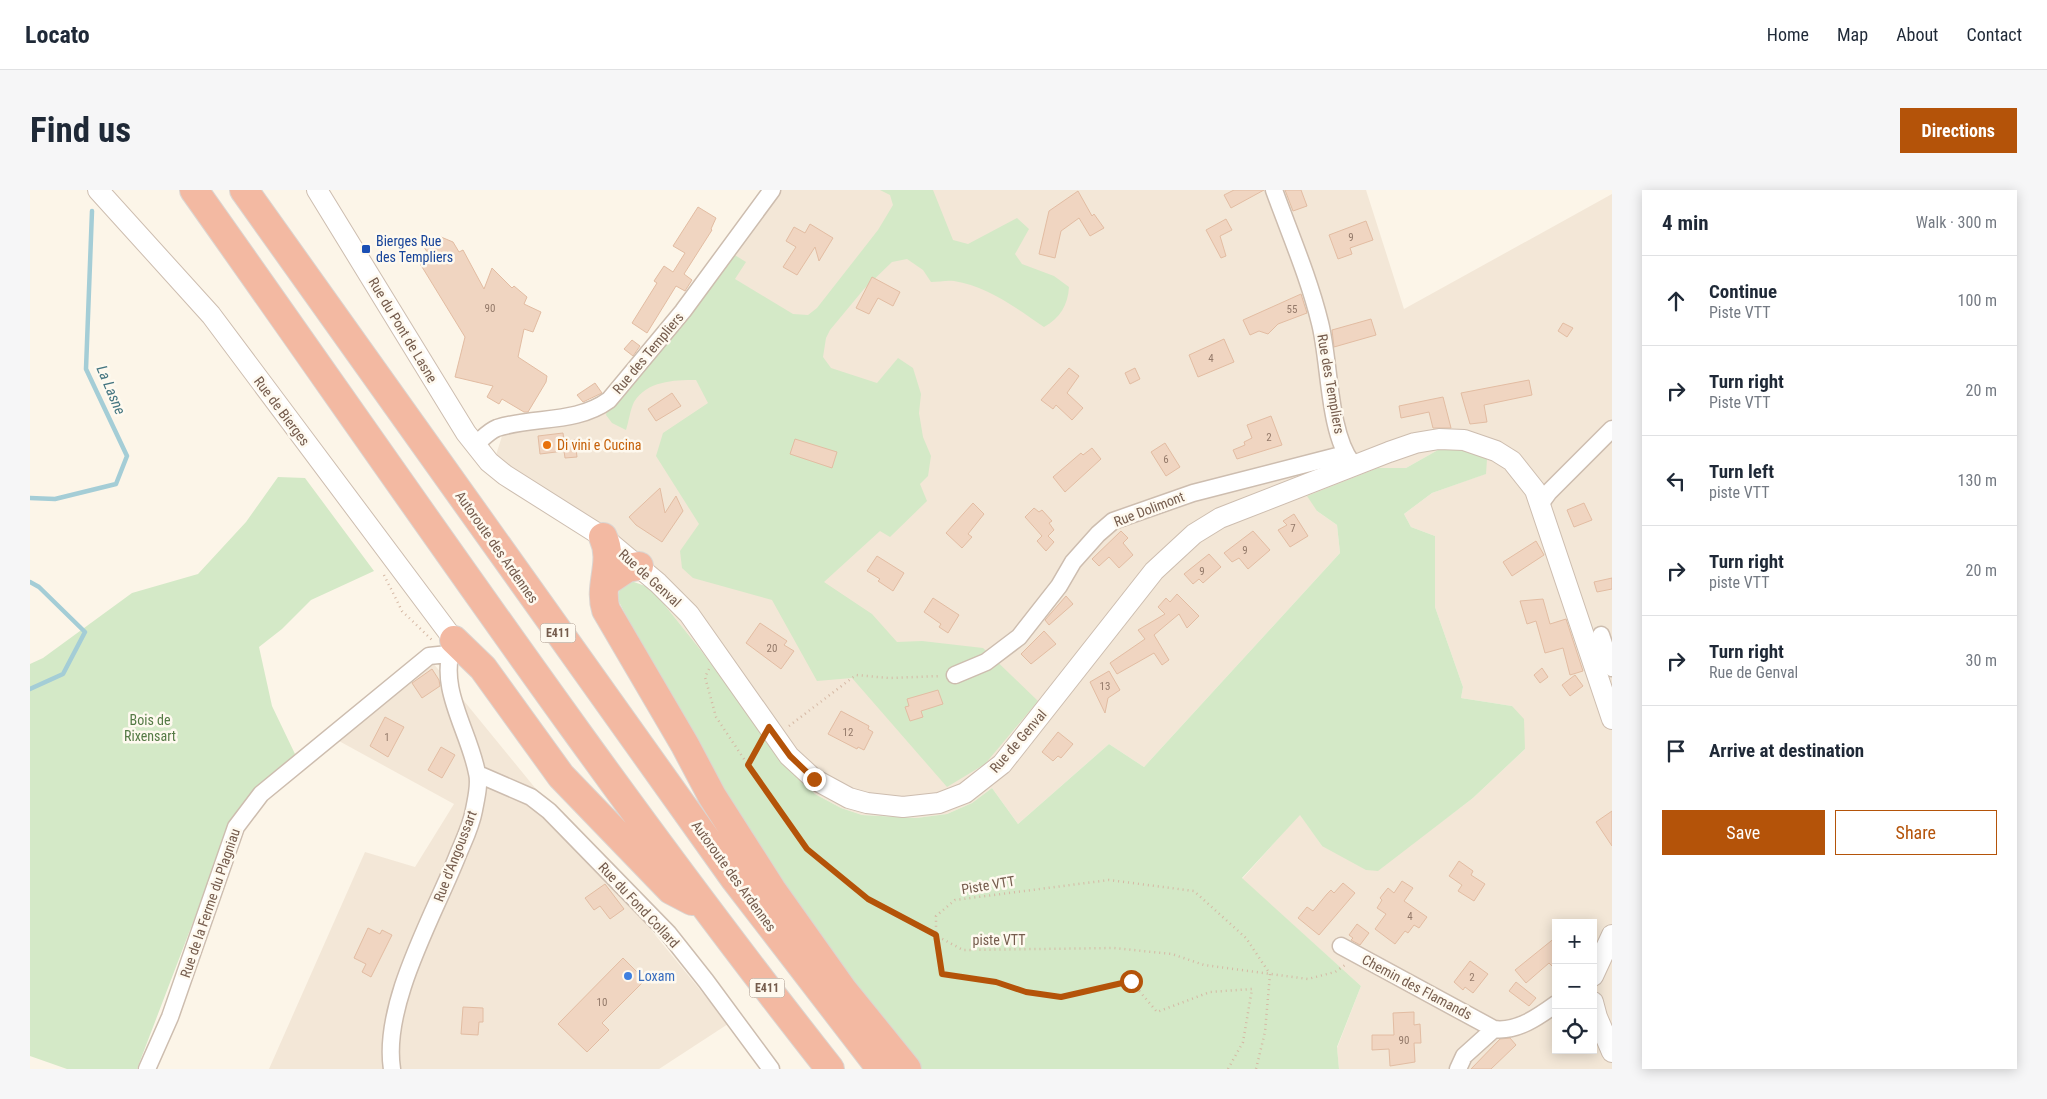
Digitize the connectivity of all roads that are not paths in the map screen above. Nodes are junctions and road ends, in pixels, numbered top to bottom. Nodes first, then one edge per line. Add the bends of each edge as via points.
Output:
1 (98, 190) edge
2 (194, 190) edge
3 (244, 190) edge
4 (317, 190) edge
5 (772, 190) edge
6 (1274, 190) edge
7 (1612, 429) edge
8 (475, 444) junction
9 (1349, 460) junction
10 (1541, 503) junction
11 (603, 537) junction
12 (639, 566) junction
13 (606, 582) junction
14 (1601, 635) dead end
15 (444, 644) junction
16 (1612, 668) edge
17 (955, 675) road end
18 (1612, 719) edge
19 (478, 774) junction
20 (705, 907) junction
21 (1612, 935) edge
22 (1341, 946) dead end
23 (1597, 967) edge
24 (1552, 1006) edge
25 (1595, 1009) edge
26 (1494, 1028) junction
27 (1612, 1052) edge
28 (147, 1069) edge
29 (392, 1069) edge
30 (771, 1069) edge
31 (830, 1069) edge
32 (881, 1069) edge
33 (907, 1069) edge
34 (1458, 1069) edge

1 - 15 street, Rue de Bierges via 210,316
2 - 20 highway, E411
3 - 32 highway, Autoroute des Ardennes / E411 via 734,878
4 - 8 street, Rue du Pont de Lasne
5 - 8 street, Rue des Templiers via 683,311 609,400 576,416 496,428
6 - 9 street, Rue des Templiers via 1320,322 1335,419
7 - 10 street
8 - 11 street, Rue de Genval via 505,476
9 - 10 street via 1415,443 1439,439 1464,440 1488,447 1512,462 1536,490
9 - 12 street, Rue de Genval via 1220,518 1194,534 1154,571 1002,764 965,793 939,802 903,807 868,803 849,798 814,779 790,756 689,614
9 - 17 street, Rue Dolimont via 1193,493 1113,521 1073,562 1059,586 1019,637 986,662
10 - 18 street
11 - 12 street, Rue de Genval
11 - 13 highway via 609,561
12 - 13 highway via 627,568
13 - 33 highway via 602,592 606,610 712,796 772,890 827,967
14 - 16 street
15 - 19 street, Rue d'Angoussart via 453,700
15 - 20 highway via 483,668 561,776 671,890
15 - 28 street, Rue de la Ferme du Plagniau via 262,794 236,827 170,1018
19 - 29 street, Rue d'Angoussart via 470,824 396,1006 390,1038
19 - 30 street, Rue du Fond Collard via 531,797 549,811 673,939
20 - 31 highway, E411
21 - 23 street
22 - 26 street, Chemin des Flamands
24 - 26 street via 1524,1024 1501,1030
25 - 27 street
26 - 34 street via 1464,1056

